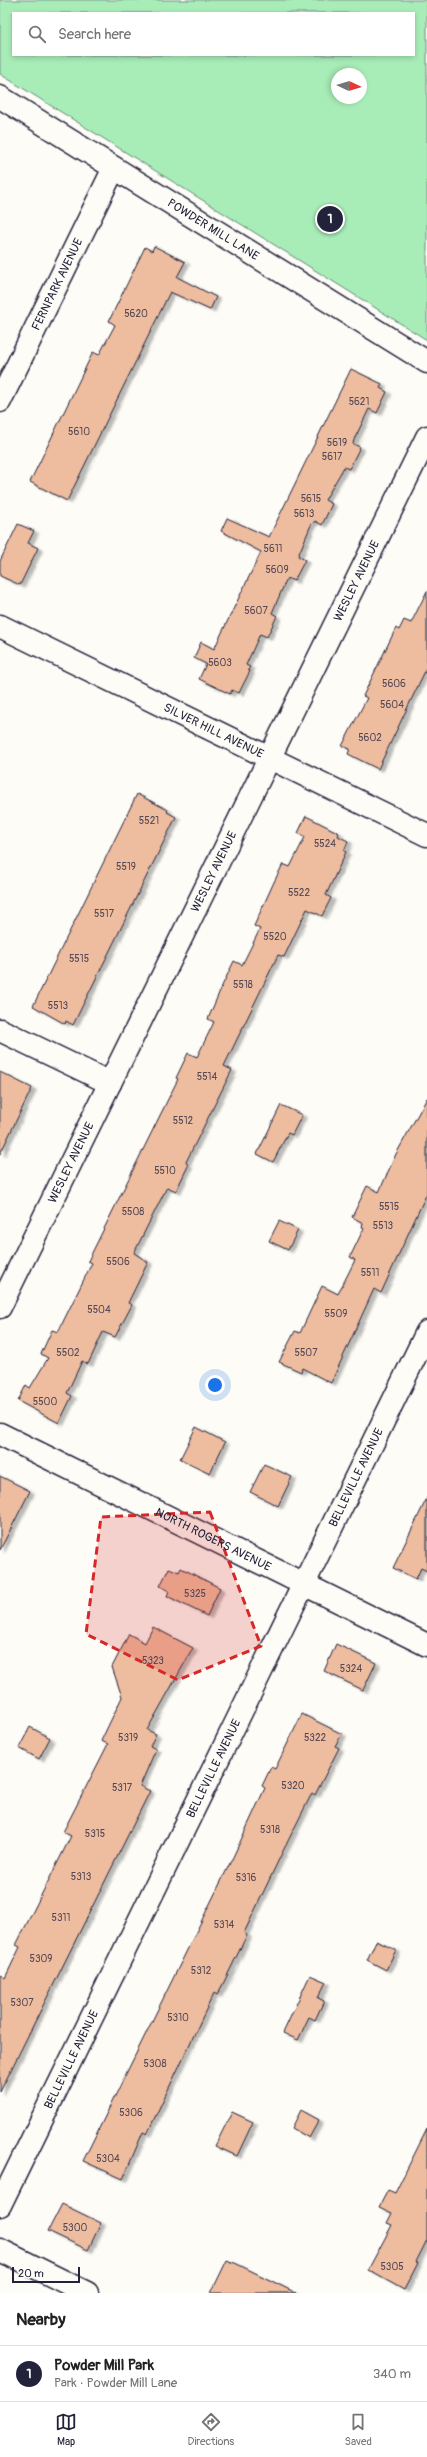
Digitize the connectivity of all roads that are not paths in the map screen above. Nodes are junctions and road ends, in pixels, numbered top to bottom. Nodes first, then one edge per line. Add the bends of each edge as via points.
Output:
1 (0, 96) edge
2 (114, 168) junction
3 (427, 362) edge
4 (0, 402) edge
5 (427, 437) edge
6 (0, 626) edge
7 (269, 758) junction
8 (427, 835) edge
9 (0, 1030) edge
10 (110, 1083) junction
11 (0, 1307) edge
12 (427, 1332) edge
13 (0, 1434) edge
14 (303, 1586) junction
15 (427, 1645) edge
16 (0, 2204) edge
17 (0, 2250) edge
18 (87, 2293) edge

1 - 2 street, POWDER MILL LANE
2 - 3 street, POWDER MILL LANE
2 - 4 street, FERNPARK AVENUE
5 - 7 street, WESLEY AVENUE
6 - 7 street, SILVER HILL AVENUE
7 - 8 street, SILVER HILL AVENUE
7 - 10 street, WESLEY AVENUE
9 - 10 street
10 - 11 street, WESLEY AVENUE
12 - 14 street, BELLEVILLE AVENUE
13 - 14 street, NORTH ROGERS AVENUE
14 - 15 street, NORTH ROGERS AVENUE
14 - 16 street, BELLEVILLE AVENUE
17 - 18 street

